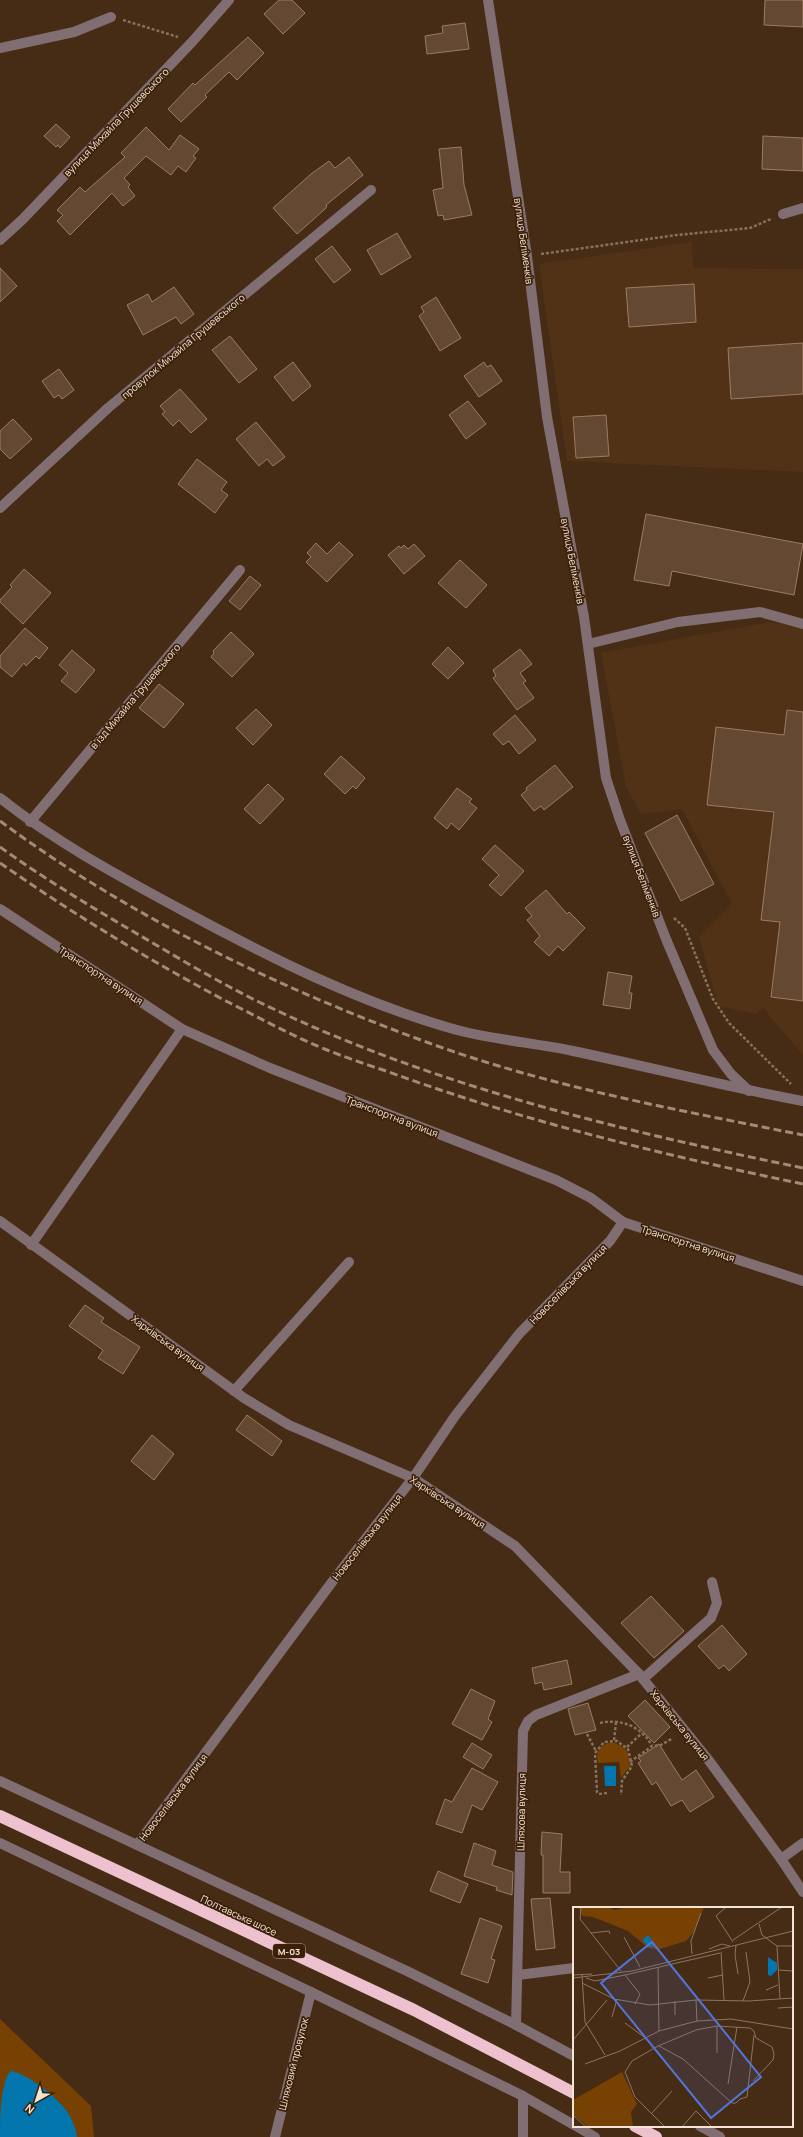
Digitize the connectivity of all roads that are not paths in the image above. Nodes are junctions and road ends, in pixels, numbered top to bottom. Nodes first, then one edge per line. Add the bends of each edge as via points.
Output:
1 (229, 0) edge
2 (488, 0) edge
3 (111, 17) road end
4 (0, 48) edge
5 (371, 190) dead end
6 (803, 208) edge
7 (783, 214) road end
8 (0, 240) edge
9 (0, 508) edge
10 (240, 570) dead end
11 (803, 624) edge
12 (588, 644) junction
13 (0, 798) edge
14 (30, 822) junction
15 (0, 909) edge
16 (182, 1028) junction
17 (749, 1091) junction
18 (803, 1101) edge
19 (0, 1221) edge
20 (623, 1222) junction
21 (31, 1245) junction
22 (349, 1262) dead end
23 (803, 1281) edge
24 (234, 1391) junction
25 (413, 1478) junction
26 (712, 1582) dead end
27 (641, 1676) junction
28 (0, 1781) edge
29 (0, 1816) edge
30 (0, 1843) edge
31 (803, 1843) edge
32 (137, 1845) junction
33 (781, 1859) junction
34 (803, 1892) edge
35 (573, 1968) edge
36 (518, 1975) junction
37 (312, 1992) junction
38 (516, 2025) junction
39 (573, 2055) edge
40 (573, 2092) edge
41 (522, 2096) junction
42 (573, 2125) edge
43 (577, 2127) edge
44 (637, 2127) edge
45 (702, 2127) edge
46 (275, 2137) edge
47 (522, 2137) edge
48 (595, 2137) edge
49 (656, 2137) edge
50 (720, 2137) edge

1 - 8 street, вулиця Михайла Грушевського via 192,42
2 - 12 street, вулиця Беліменків via 527,256 547,417
3 - 4 street via 74,32
5 - 9 street, провулок Михайла Грушевського via 108,408
6 - 7 street
10 - 14 street, в’їзд Михайла Грушевського
11 - 12 street via 760,612 678,622
12 - 17 street, вулиця Беліменків via 606,778 620,820 713,1050 731,1074
13 - 14 street
14 - 17 street via 140,887 264,954 386,1006 458,1030 570,1050
15 - 16 street, Транспортна вулиця
16 - 20 street, Транспортна вулиця via 270,1068 556,1180 591,1198
16 - 21 street
17 - 18 street
19 - 21 street, Харківська вулиця
20 - 23 street, Транспортна вулиця
20 - 25 street, Новоселівська вулиця via 610,1241 519,1334 455,1416
21 - 24 street, Харківська вулиця
22 - 24 street
24 - 25 street, Харківська вулиця via 290,1426
25 - 27 street, Харківська вулиця via 515,1546
25 - 32 street, Новоселівська вулиця via 338,1574
26 - 27 street via 717,1603 711,1618
27 - 33 street, Харківська вулиця via 710,1762
27 - 36 street, Шляхова вулиця via 536,1714 525,1726
28 - 32 street
29 - 40 highway, Полтавське шосе / М-03 via 414,2010
30 - 37 street
31 - 33 street
32 - 38 street
33 - 34 street, Харківська вулиця
35 - 36 street
36 - 38 street, Шляхова вулиця
37 - 41 street
37 - 46 street, Шляховий провулок
38 - 39 street
41 - 42 street
41 - 47 street
43 - 48 street
44 - 49 highway
45 - 50 street

